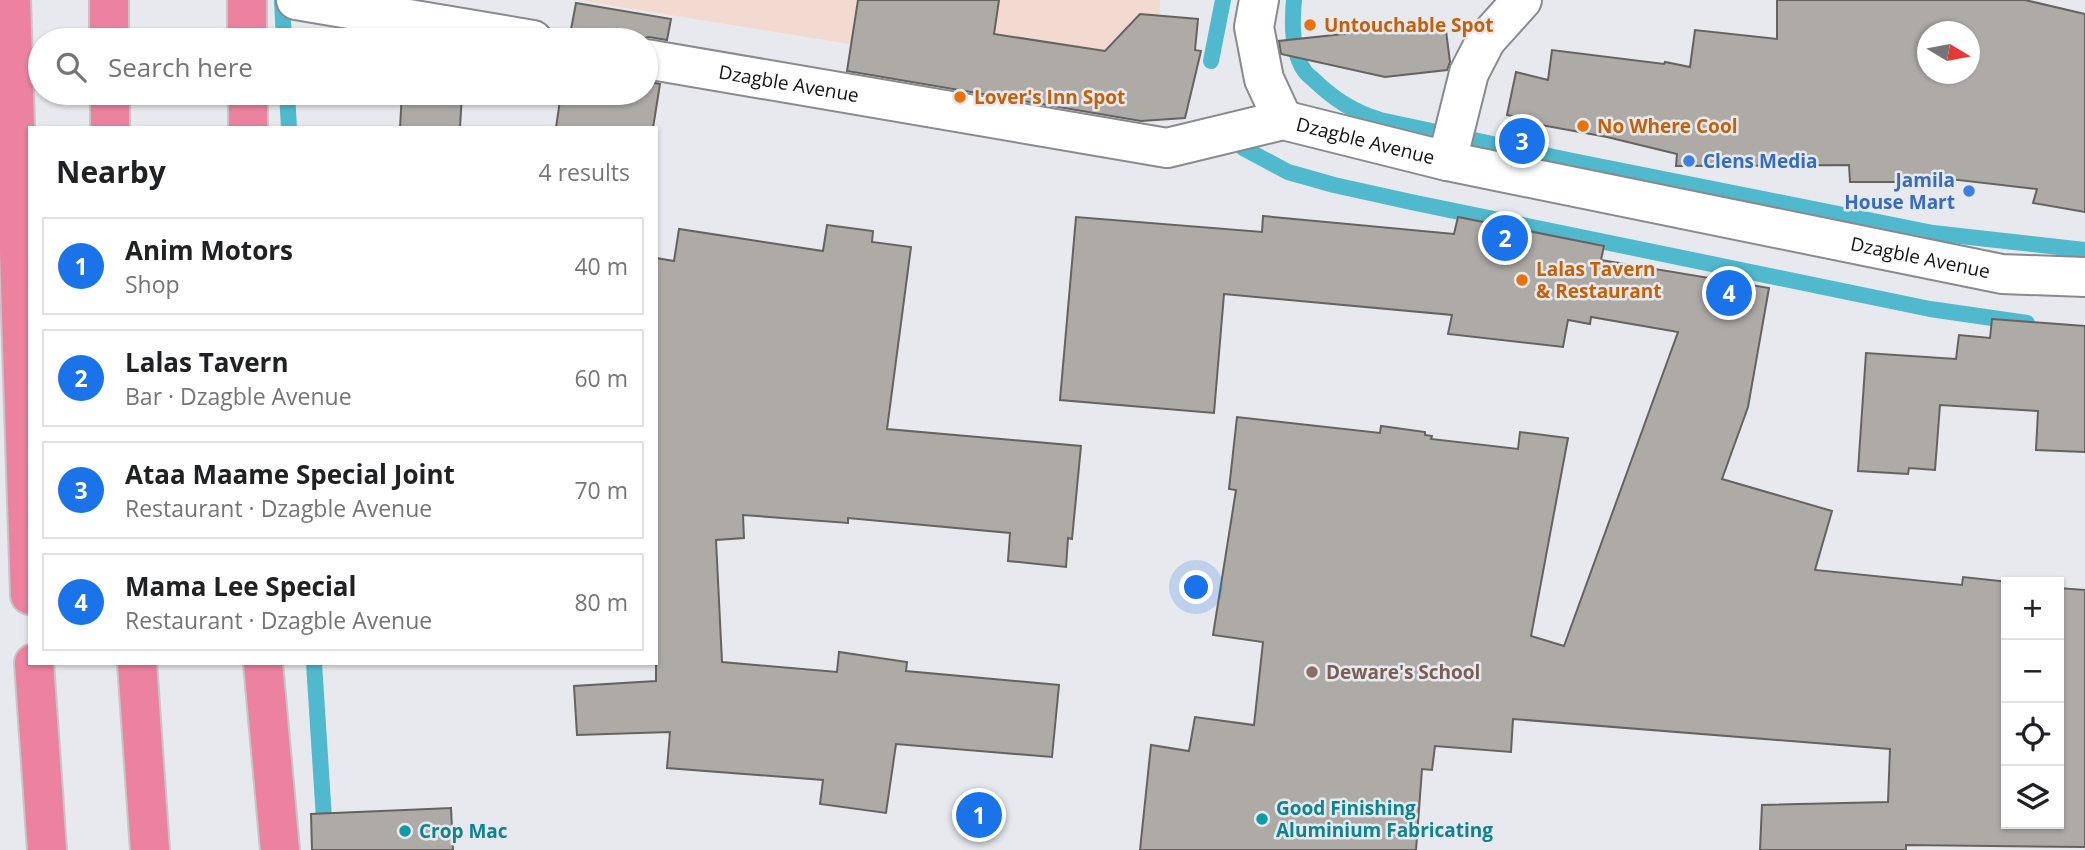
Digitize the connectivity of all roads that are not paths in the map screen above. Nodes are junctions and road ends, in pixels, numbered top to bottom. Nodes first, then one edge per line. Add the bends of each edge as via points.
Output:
1 (11, 0) edge
2 (108, 0) edge
3 (247, 0) edge
4 (296, 0) edge
5 (1259, 0) edge
6 (1522, 0) edge
7 (109, 28) edge
8 (247, 28) edge
9 (462, 28) edge
10 (658, 61) edge
11 (110, 105) edge
12 (248, 105) edge
13 (1283, 120) junction
14 (110, 126) edge
15 (248, 126) edge
16 (1447, 160) junction
17 (2085, 277) edge
18 (28, 532) edge
19 (34, 665) edge
20 (137, 665) edge
21 (263, 665) edge
22 (47, 850) edge
23 (150, 850) edge
24 (280, 850) edge

1 - 18 highway
2 - 7 highway
3 - 8 highway
4 - 9 street
5 - 13 street via 1254,27 1264,79
6 - 16 street via 1486,40 1469,74
10 - 13 street, Dzagble Avenue via 1167,148
11 - 14 highway
12 - 15 highway
13 - 16 street, Dzagble Avenue
16 - 17 street, Dzagble Avenue via 2002,274
19 - 22 highway
20 - 23 highway
21 - 24 highway

